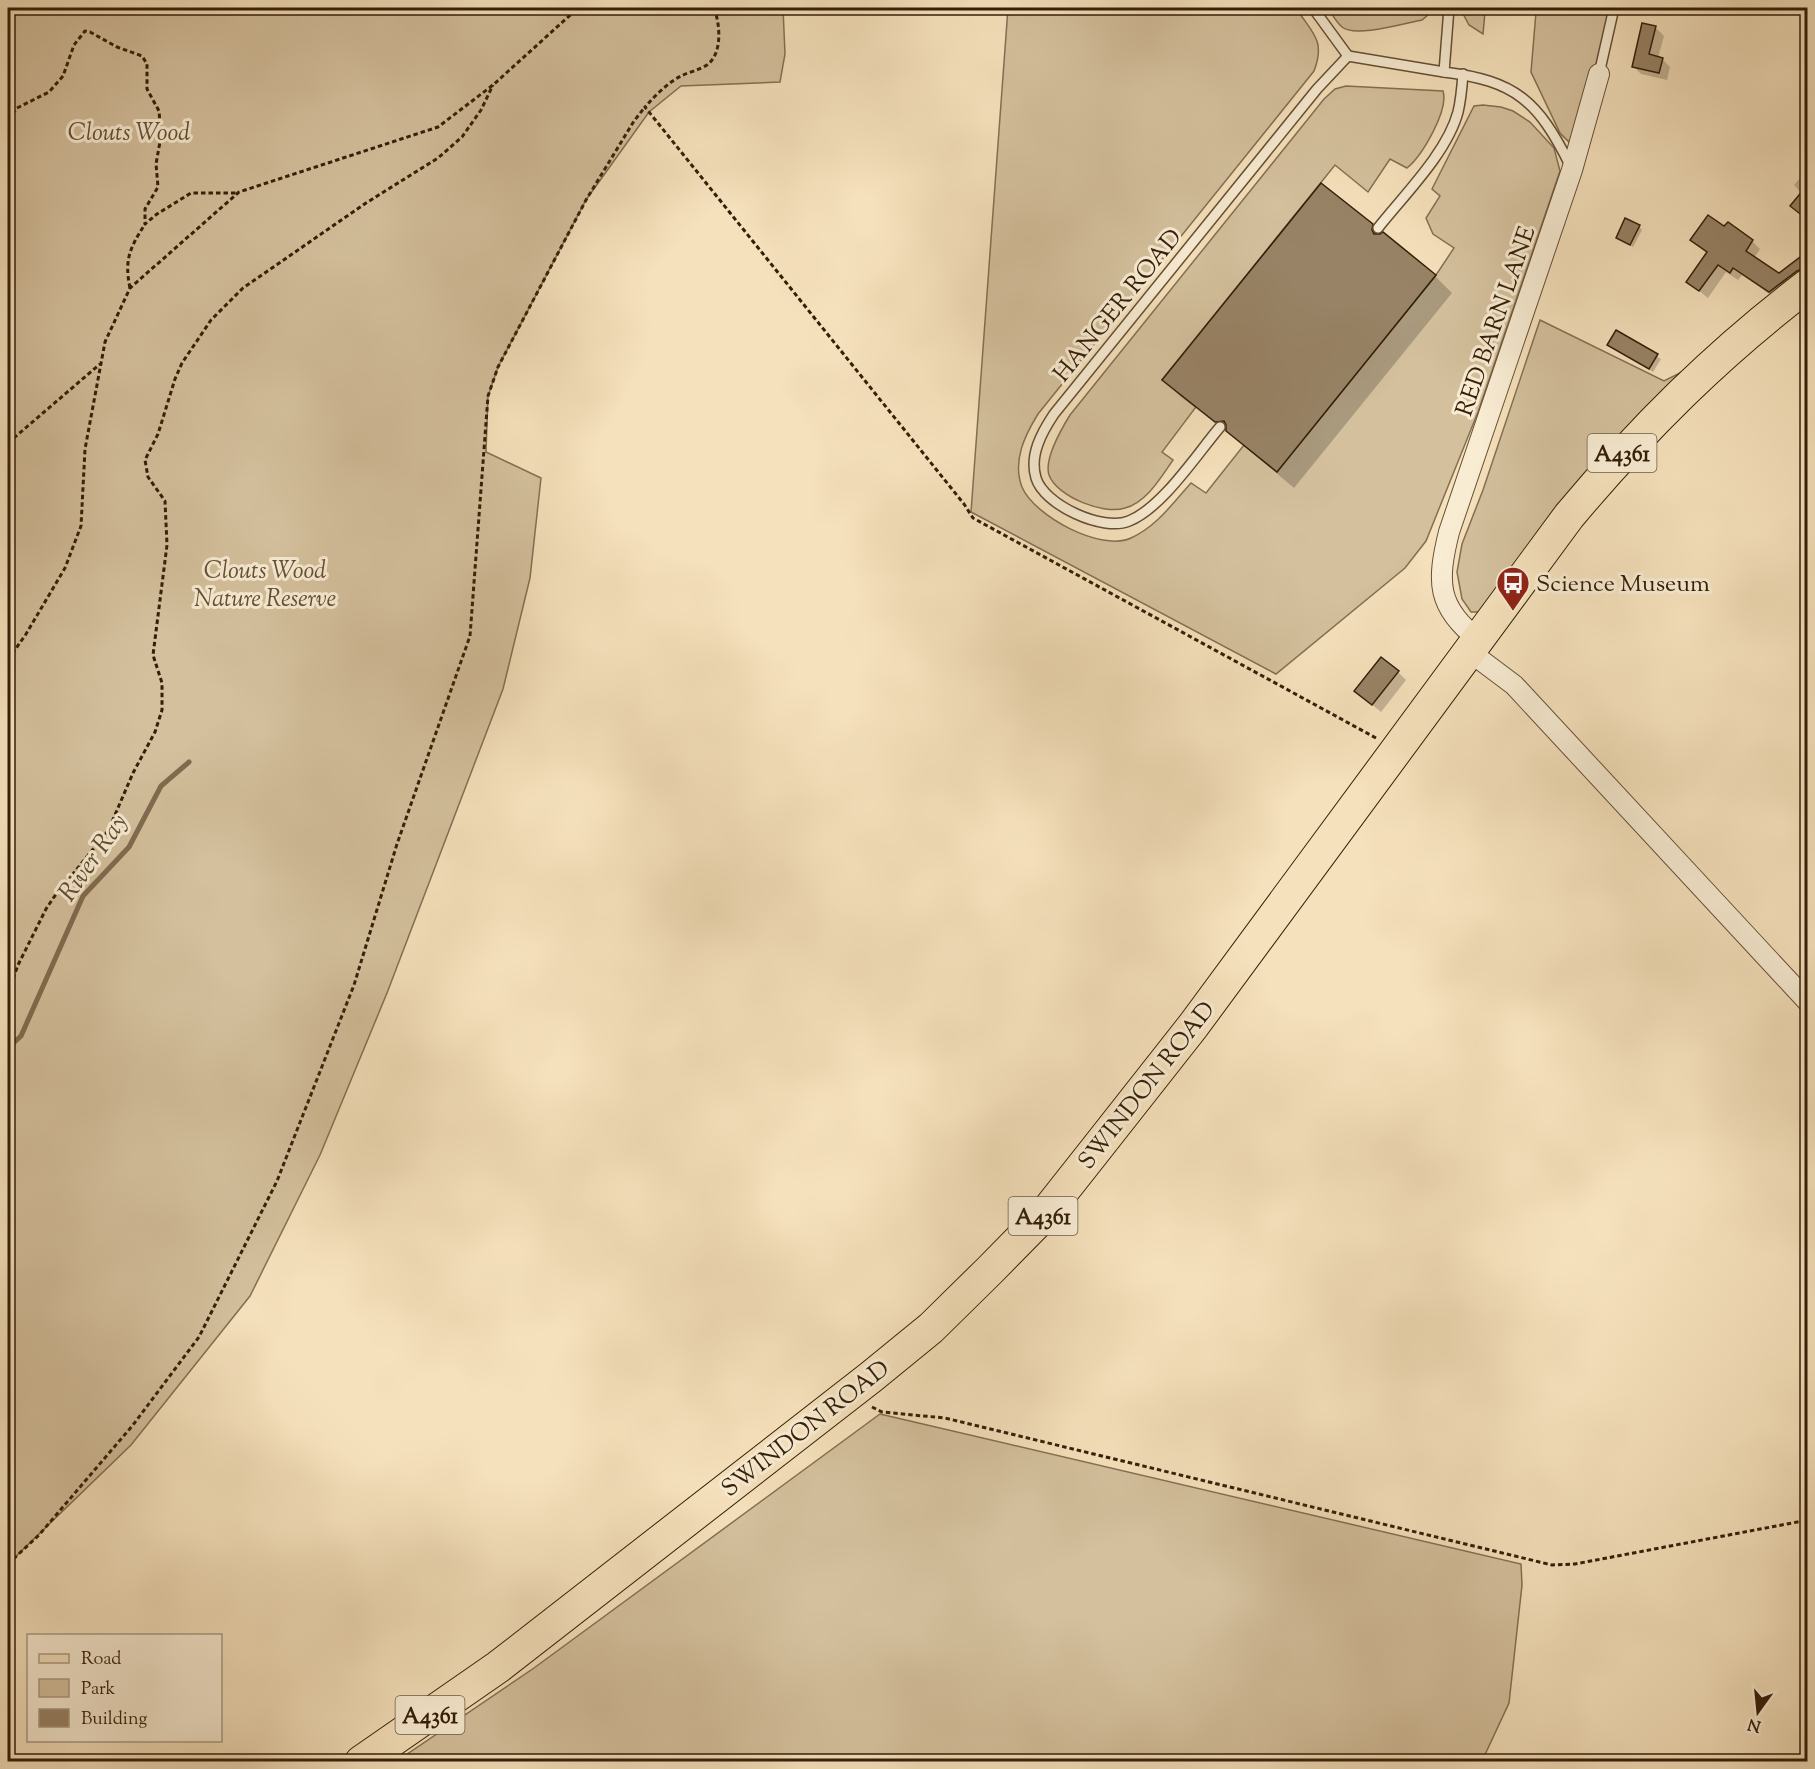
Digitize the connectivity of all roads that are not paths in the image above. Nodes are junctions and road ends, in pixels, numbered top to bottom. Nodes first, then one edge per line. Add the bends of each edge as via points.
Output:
1 (1313, 8) edge
2 (1449, 8) edge
3 (1614, 8) edge
4 (1347, 57) junction
5 (1444, 72) junction
6 (1463, 74) junction
7 (1599, 74) joint
8 (1572, 170) junction
9 (1377, 228) dead end
10 (1808, 285) edge
11 (1220, 427) dead end
12 (1474, 646) junction
13 (1808, 1002) edge
14 (361, 1761) edge

1 - 4 lane
2 - 5 lane
3 - 7 lane, RED BARN LANE
4 - 5 lane
4 - 11 lane, HANGER ROAD via 1054,414 1038,442 1036,479 1053,500 1085,519 1126,523 1148,510 1166,492
5 - 6 lane
6 - 8 lane via 1508,88 1523,98 1549,127
6 - 9 lane via 1458,113 1449,132
7 - 8 street, RED BARN LANE
8 - 12 street, RED BARN LANE via 1444,553 1441,569 1446,600
10 - 12 main road, SWINDON ROAD / A4361 via 1739,339 1619,456 1569,516
12 - 13 street, RED BARN LANE
12 - 14 main road, SWINDON ROAD / A4361 via 1193,1026 1044,1215 931,1328 855,1390 498,1667

